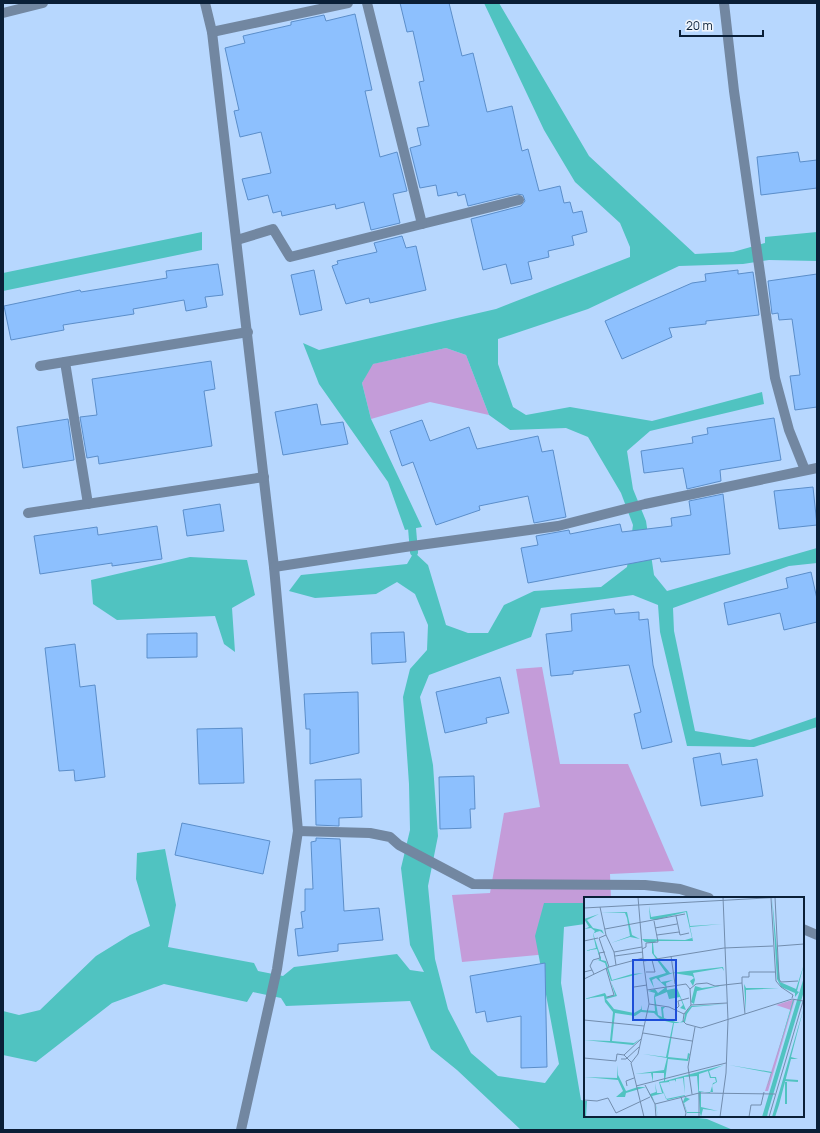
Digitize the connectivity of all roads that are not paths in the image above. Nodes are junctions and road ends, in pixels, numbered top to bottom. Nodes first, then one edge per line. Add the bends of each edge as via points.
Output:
1 (43, 3) edge
2 (206, 3) edge
3 (348, 3) edge
4 (367, 3) edge
5 (724, 3) edge
6 (3, 13) edge
7 (212, 32) junction
8 (520, 200) dead end
9 (422, 224) junction
10 (237, 240) junction
11 (248, 332) junction
12 (65, 362) junction
13 (40, 366) dead end
14 (817, 468) edge
15 (805, 470) junction
16 (264, 477) junction
17 (88, 504) junction
18 (28, 513) dead end
19 (274, 567) junction
20 (298, 831) junction
21 (706, 897) edge
22 (241, 1130) edge

1 - 6 street
2 - 7 street
3 - 7 street
4 - 9 street
5 - 15 street via 734,92 775,378 789,430
7 - 10 street
8 - 9 street
9 - 10 street via 290,257 273,229
10 - 11 street
11 - 12 street
11 - 16 street
12 - 13 street
12 - 17 street
14 - 15 street
15 - 19 street via 645,504 558,526
16 - 17 street
16 - 19 street
17 - 18 street
19 - 20 street
20 - 21 street via 370,833 390,837 399,845 473,884 645,885 680,889
20 - 22 street via 277,968

